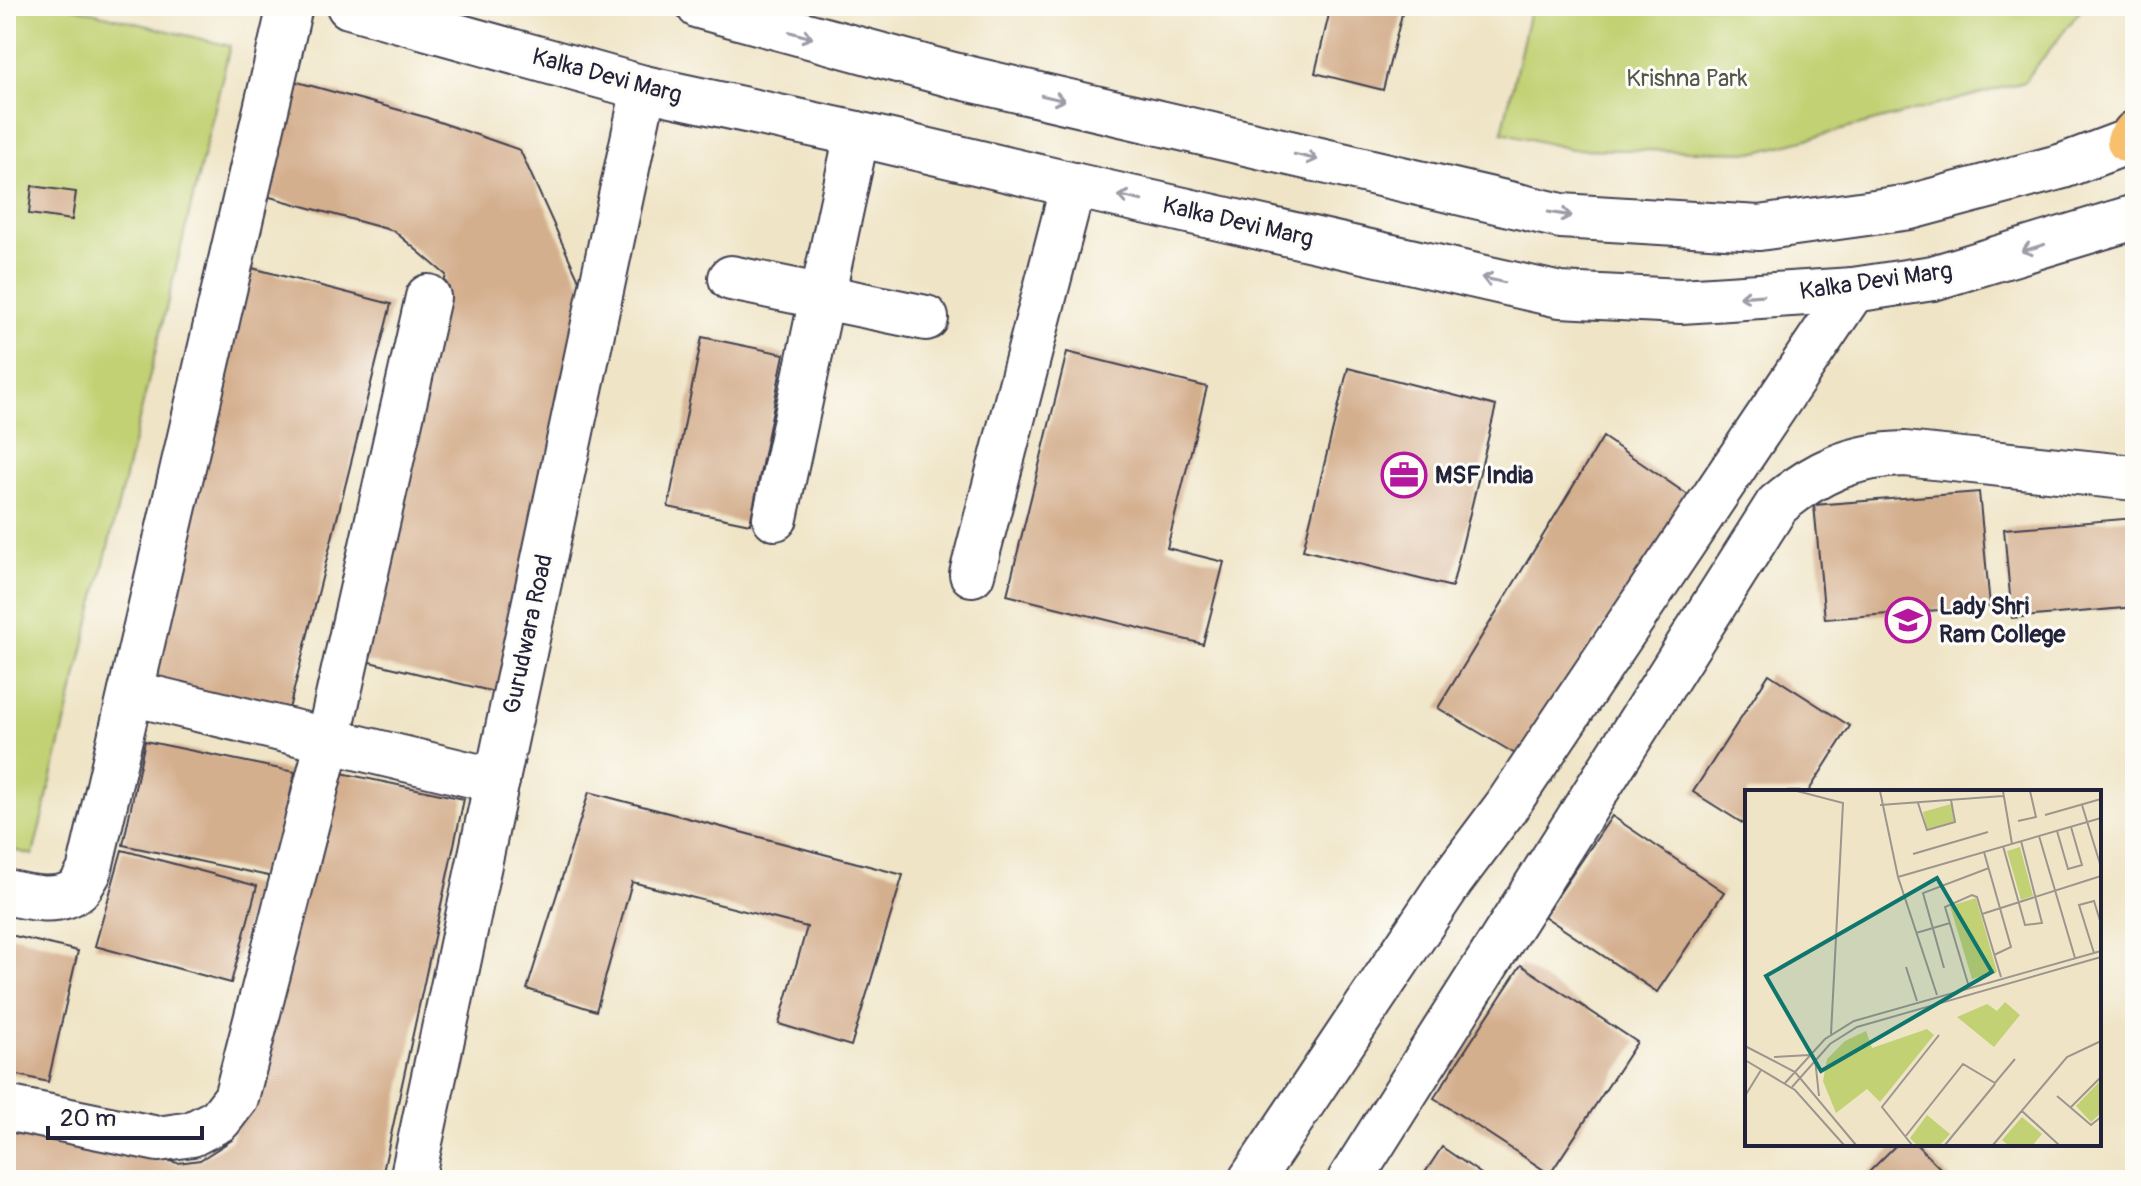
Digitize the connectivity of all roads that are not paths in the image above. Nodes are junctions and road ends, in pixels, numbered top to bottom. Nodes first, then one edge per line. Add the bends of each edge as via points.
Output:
1 (290, 6) edge
2 (349, 6) edge
3 (699, 6) edge
4 (644, 88) junction
5 (857, 134) junction
6 (2133, 138) edge
7 (2063, 166) junction
8 (1073, 185) junction
9 (2135, 217) edge
10 (2081, 233) junction
11 (731, 278) dead end
12 (1853, 290) junction
13 (428, 297) dead end
14 (822, 297) junction
15 (926, 318) dead end
16 (2135, 478) edge
17 (775, 518) dead end
18 (972, 574) dead end
19 (131, 693) junction
20 (328, 741) junction
21 (497, 781) junction
22 (6, 892) edge
23 (6, 1108) edge
24 (412, 1180) edge
25 (1251, 1180) edge
26 (1350, 1180) edge

1 - 19 street
2 - 4 street, Kalka Devi Marg
3 -> 7 street via 953,75 1561,216 1759,228 1910,207
4 - 5 street, Kalka Devi Marg
4 - 21 street, Gurudwara Road
5 - 8 street, Kalka Devi Marg
5 - 14 street
6 - 7 street
7 - 10 street
12 -> 8 street, Kalka Devi Marg via 1681,301 1560,295
8 - 18 street
9 - 10 street, Kalka Devi Marg
10 -> 12 street, Kalka Devi Marg via 1933,278
11 - 14 street
12 - 25 street
13 - 20 street
14 - 15 street
14 - 17 street
16 - 26 street via 1885,454 1834,467 1777,505
19 - 20 street
19 - 22 street via 89,872 77,890 57,898
20 - 21 street
20 - 23 street via 236,1098 219,1120 192,1134 158,1139
21 - 24 street, Gurudwara Road

